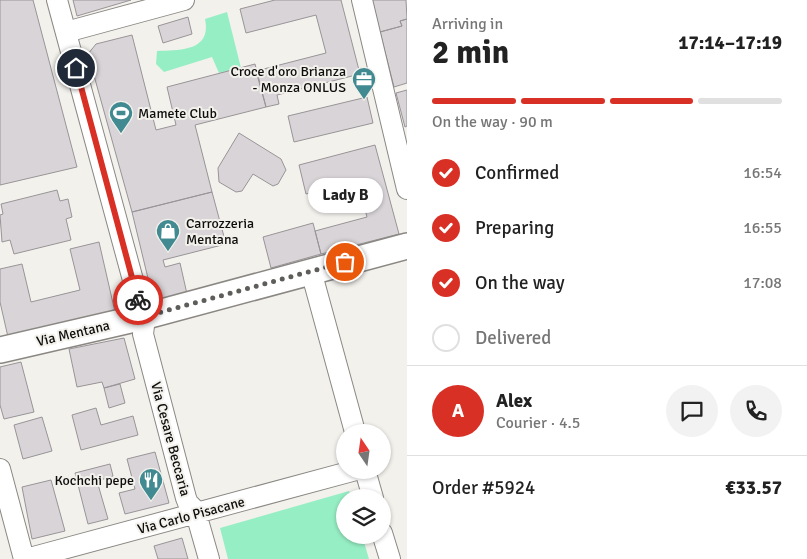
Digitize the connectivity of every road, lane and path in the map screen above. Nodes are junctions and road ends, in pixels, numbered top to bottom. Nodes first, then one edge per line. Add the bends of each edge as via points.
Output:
1 (57, 0) edge
2 (184, 0) edge
3 (362, 0) edge
4 (66, 32) junction
5 (407, 189) edge
6 (407, 246) edge
7 (311, 271) junction
8 (143, 317) junction
9 (0, 350) edge
10 (353, 424) edge
11 (0, 468) edge
12 (336, 476) edge
13 (197, 514) junction
14 (386, 544) edge
15 (25, 559) edge
16 (208, 559) edge
17 (390, 559) edge

1 - 4 street, Via Cesare Beccaria
2 - 4 street
3 - 5 street
4 - 8 street, Via Cesare Beccaria
6 - 7 street, Via Mentana
7 - 8 street, Via Mentana
7 - 10 street
8 - 9 street, Via Mentana
8 - 13 street, Via Cesare Beccaria via 142,334 186,498
11 - 15 street
12 - 13 street, Via Carlo Pisacane
13 - 15 street, Via Carlo Pisacane
13 - 16 street, Via Cesare Beccaria
14 - 17 street

